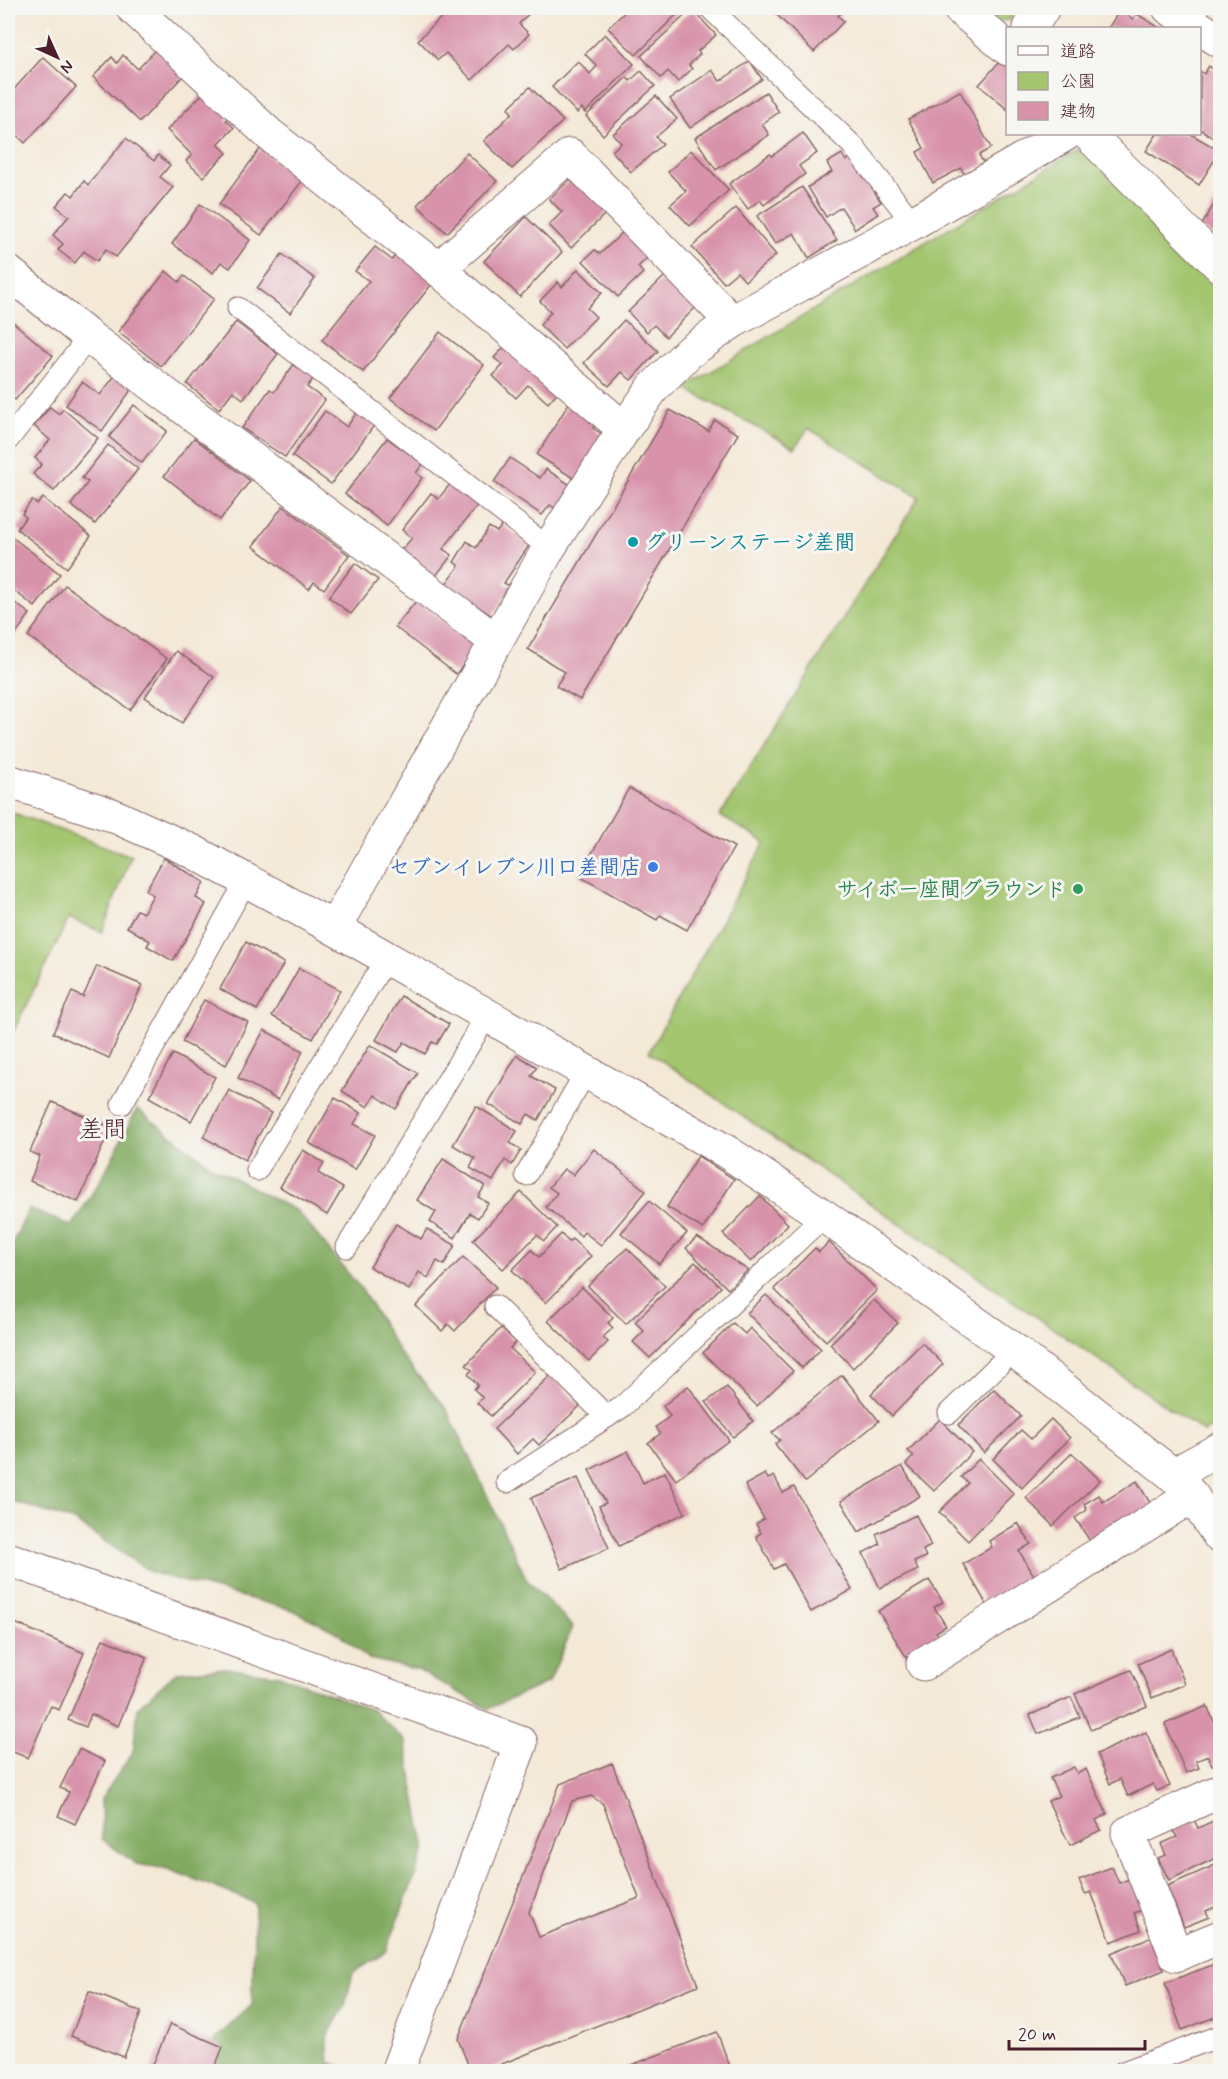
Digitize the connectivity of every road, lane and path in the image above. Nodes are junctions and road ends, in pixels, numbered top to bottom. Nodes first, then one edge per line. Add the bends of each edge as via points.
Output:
1 (710, 8) edge
2 (960, 8) edge
3 (1043, 8) edge
4 (1169, 8) edge
5 (144, 11) edge
6 (1031, 27) edge
7 (1199, 27) edge
8 (1201, 28) edge
9 (1221, 41) edge
10 (1006, 47) edge
11 (1064, 135) edge
12 (1089, 135) edge
13 (913, 223) junction
14 (1221, 266) edge
15 (438, 269) junction
16 (8, 272) edge
17 (238, 308) dead end
18 (732, 322) junction
19 (90, 338) junction
20 (624, 429) junction
21 (8, 440) edge
22 (549, 548) junction
23 (496, 641) junction
24 (8, 781) edge
25 (246, 881) junction
26 (334, 928) junction
27 (386, 959) junction
28 (486, 1017) junction
29 (586, 1072) junction
30 (123, 1104) dead end
31 (256, 1170) dead end
32 (526, 1175) dead end
33 (824, 1216) junction
34 (347, 1247) dead end
35 (495, 1306) dead end
36 (1014, 1350) junction
37 (949, 1413) dead end
38 (607, 1418) junction
39 (1221, 1449) edge
40 (507, 1482) dead end
41 (1182, 1485) junction
42 (1221, 1537) edge
43 (8, 1559) edge
44 (923, 1664) dead end
45 (1221, 1791) edge
46 (1221, 1937) edge
47 (1221, 2036) edge
48 (397, 2072) edge
49 (1123, 2072) edge

1 - 13 lane via 853,146
2 - 10 street
3 - 6 street
4 - 7 street
5 - 15 street via 270,135
8 - 9 street
11 - 13 street
12 - 14 street
13 - 18 street
15 - 18 street via 570,155
15 - 20 street
16 - 19 street
17 - 22 lane
18 - 20 street via 681,360 653,388
19 - 21 lane
19 - 23 street
20 - 22 street
22 - 23 street
23 - 26 street
24 - 25 street via 112,815 192,851
25 - 26 street
25 - 30 lane
26 - 27 street
27 - 28 street
27 - 31 lane
28 - 29 street
28 - 34 lane
29 - 32 lane
29 - 33 street via 727,1152
33 - 36 street
33 - 38 lane
35 - 38 lane
36 - 37 lane
36 - 41 street
38 - 40 lane
39 - 41 street
41 - 42 street
41 - 44 street
43 - 48 street via 521,1743
45 - 46 street via 1128,1833 1176,1955
47 - 49 lane

